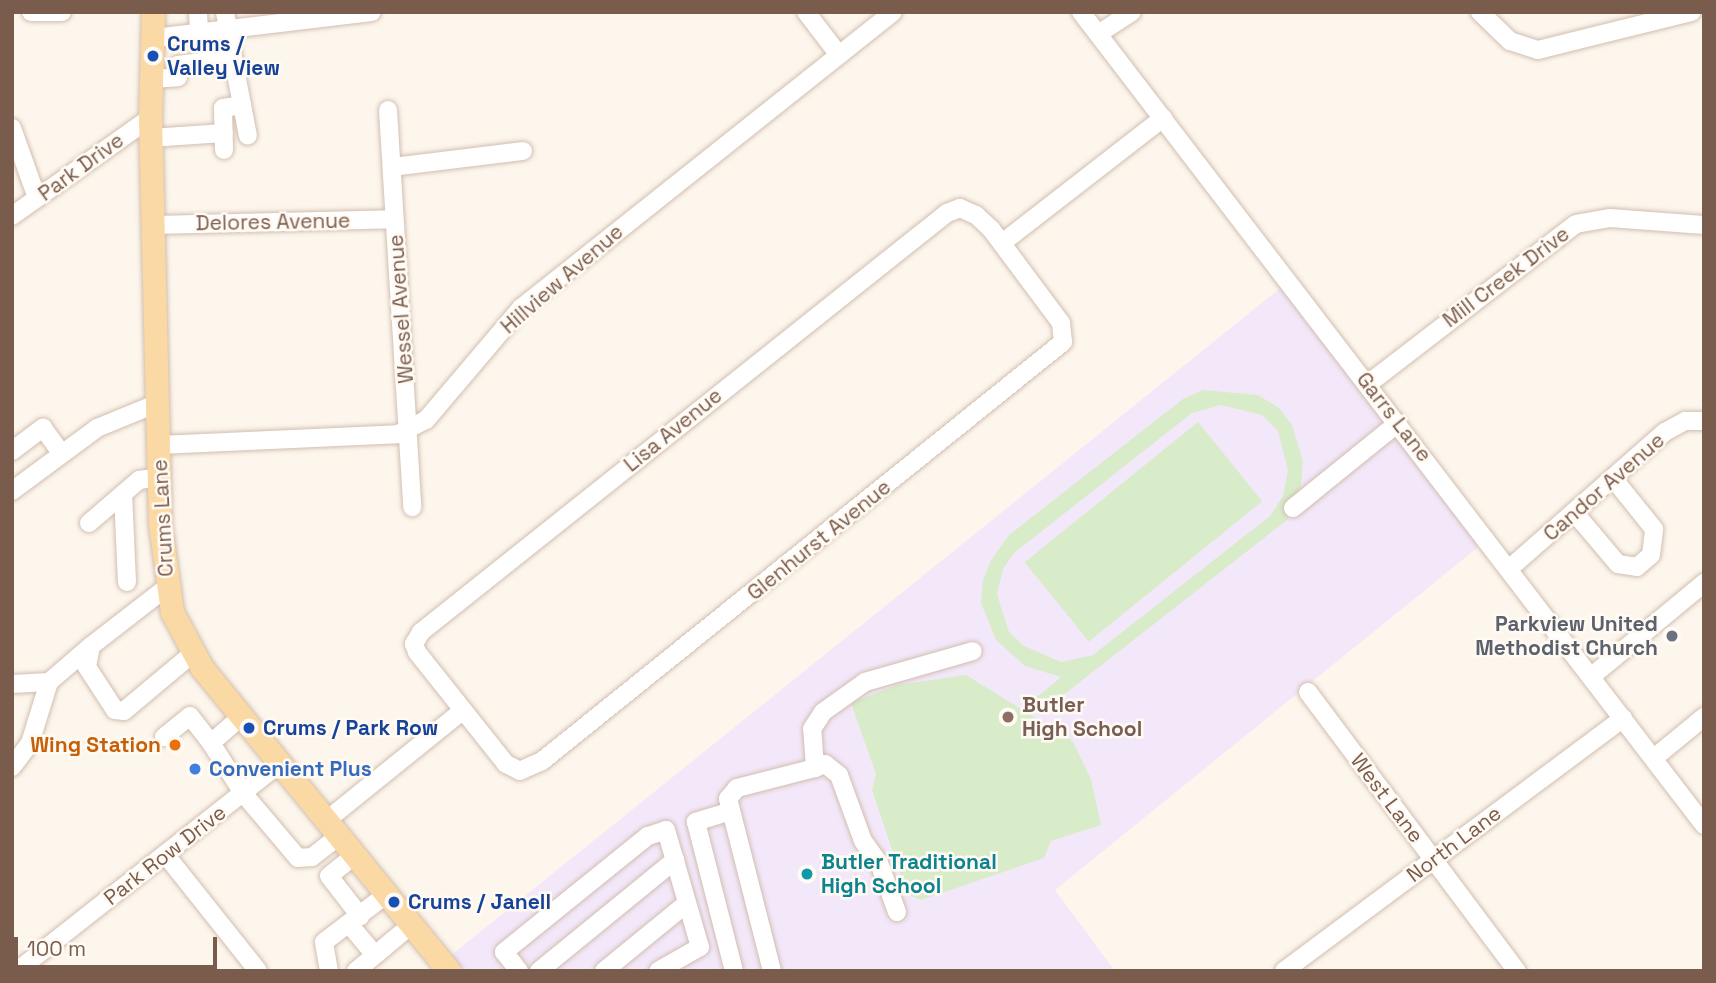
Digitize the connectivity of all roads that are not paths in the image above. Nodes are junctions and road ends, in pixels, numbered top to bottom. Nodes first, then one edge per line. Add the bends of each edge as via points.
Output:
1 (31, 12) edge
2 (62, 12) edge
3 (153, 12) edge
4 (198, 12) edge
5 (371, 12) edge
6 (806, 12) edge
7 (893, 12) edge
8 (1081, 12) edge
9 (1132, 12) edge
10 (1480, 12) edge
11 (1692, 12) edge
12 (226, 21) edge
13 (199, 33) junction
14 (1098, 34) junction
15 (154, 38) junction
16 (839, 55) junction
17 (233, 58) junction
18 (152, 79) junction
19 (242, 105) junction
20 (388, 110) dead end
21 (1163, 118) junction
22 (13, 124) edge
23 (150, 128) junction
24 (248, 135) dead end
25 (523, 151) dead end
26 (392, 167) junction
27 (37, 198) junction
28 (12, 216) edge
29 (394, 219) junction
30 (153, 225) junction
31 (1704, 225) edge
32 (1002, 243) junction
33 (1368, 384) junction
34 (158, 403) junction
35 (1704, 421) edge
36 (1398, 423) junction
37 (410, 428) junction
38 (159, 444) junction
39 (12, 451) edge
40 (61, 453) junction
41 (160, 477) junction
42 (1613, 478) junction
43 (13, 487) edge
44 (123, 494) junction
45 (412, 508) dead end
46 (1293, 508) dead end
47 (1574, 512) junction
48 (89, 523) dead end
49 (1510, 568) junction
50 (127, 582) dead end
51 (1704, 583) edge
52 (167, 587) junction
53 (91, 646) junction
54 (973, 650) dead end
55 (192, 654) junction
56 (1592, 676) junction
57 (49, 682) junction
58 (12, 684) edge
59 (1308, 692) dead end
60 (462, 711) junction
61 (241, 717) junction
62 (1704, 717) edge
63 (1623, 718) junction
64 (164, 737) dead end
65 (211, 743) junction
66 (1654, 758) junction
67 (279, 764) junction
68 (12, 767) edge
69 (815, 768) junction
70 (243, 793) junction
71 (732, 811) junction
72 (1704, 824) edge
73 (333, 828) junction
74 (164, 854) junction
75 (355, 855) junction
76 (675, 860) junction
77 (1433, 860) junction
78 (387, 894) junction
79 (687, 902) junction
80 (897, 912) dead end
81 (354, 920) junction
82 (411, 925) junction
83 (375, 956) junction
84 (18, 971) edge
85 (258, 971) edge
86 (329, 971) edge
87 (356, 971) edge
88 (449, 971) edge
89 (519, 971) edge
90 (539, 971) edge
91 (604, 971) edge
92 (658, 971) edge
93 (734, 971) edge
94 (772, 971) edge
95 (1284, 971) edge
96 (1517, 971) edge

1 - 2 street
3 - 15 main road, Crums Lane
4 - 13 street
5 - 12 street
6 - 16 street
7 - 16 street, Hillview Avenue
8 - 14 street, Garrs Lane
9 - 14 street
10 - 11 street via 1510,41 1538,50
12 - 13 street
12 - 17 street
13 - 15 street
14 - 21 street, Garrs Lane
15 - 18 main road, Crums Lane
16 - 37 street, Hillview Avenue via 520,308 432,415
17 - 18 street via 178,65 178,77
17 - 19 street
18 - 23 main road, Crums Lane
19 - 23 street via 223,108 224,141
19 - 24 street
20 - 26 street, Wessel Avenue
21 - 32 street
21 - 33 street, Garrs Lane
22 - 27 street
23 - 27 street, Park Drive
23 - 30 main road, Crums Lane
25 - 26 street
26 - 29 street, Wessel Avenue
27 - 28 street, Park Drive
29 - 30 street, Delores Avenue
29 - 37 street, Wessel Avenue
30 - 34 main road, Crums Lane
31 - 33 street, Mill Creek Drive via 1609,218 1576,224
32 - 60 street, Lisa Avenue via 968,209 947,213 427,626 415,640 417,652
32 - 60 street, Glenhurst Avenue via 1064,329 1063,342 1025,377 531,768 520,771 506,764
33 - 36 street, Garrs Lane
34 - 38 main road, Crums Lane
34 - 40 street via 97,428
35 - 42 street, Candor Avenue via 1678,423
36 - 46 street
36 - 49 street, Garrs Lane
37 - 38 street, Hillview Avenue via 398,434
37 - 45 street, Wessel Avenue
38 - 41 main road, Crums Lane
39 - 40 street via 43,428
40 - 43 street
41 - 44 street via 139,480
41 - 52 main road, Crums Lane
42 - 47 street, Candor Avenue
42 - 47 street via 1654,529 1651,555 1637,567 1618,564
44 - 48 street
44 - 50 street
47 - 49 street, Candor Avenue
49 - 56 street, Garrs Lane
51 - 56 street
52 - 53 street
52 - 55 main road, Crums Lane via 177,625
53 - 55 street via 87,667 116,709 124,710
53 - 57 street
54 - 69 street via 890,673 846,694 823,712 812,729
55 - 61 main road, Crums Lane
56 - 63 street, Garrs Lane
57 - 58 street
57 - 68 street via 30,743
59 - 77 street, West Lane
60 - 73 street
61 - 65 street
61 - 67 main road, Crums Lane
62 - 66 street
63 - 66 street, Garrs Lane
63 - 77 street, North Lane
64 - 65 street via 190,716
65 - 70 street
66 - 72 street, Garrs Lane
67 - 70 street, Park Row Drive
67 - 73 main road, Crums Lane
69 - 71 street via 737,788 729,799
69 - 80 street via 824,764 839,775
70 - 73 street via 298,858 312,857
70 - 74 street, Park Row Drive
71 - 93 street via 696,822
71 - 94 street
73 - 75 main road, Crums Lane
74 - 84 street, Park Row Drive
74 - 85 street
75 - 78 main road, Crums Lane
75 - 81 street via 329,876
76 - 79 street
76 - 89 street via 666,830 648,836 504,952
76 - 90 street
77 - 95 street, North Lane
77 - 96 street, West Lane
78 - 81 street
78 - 82 main road, Crums Lane
79 - 91 street
79 - 92 street via 700,947
81 - 83 street
81 - 86 street via 324,942
82 - 83 street
82 - 88 main road, Crums Lane
83 - 87 street

